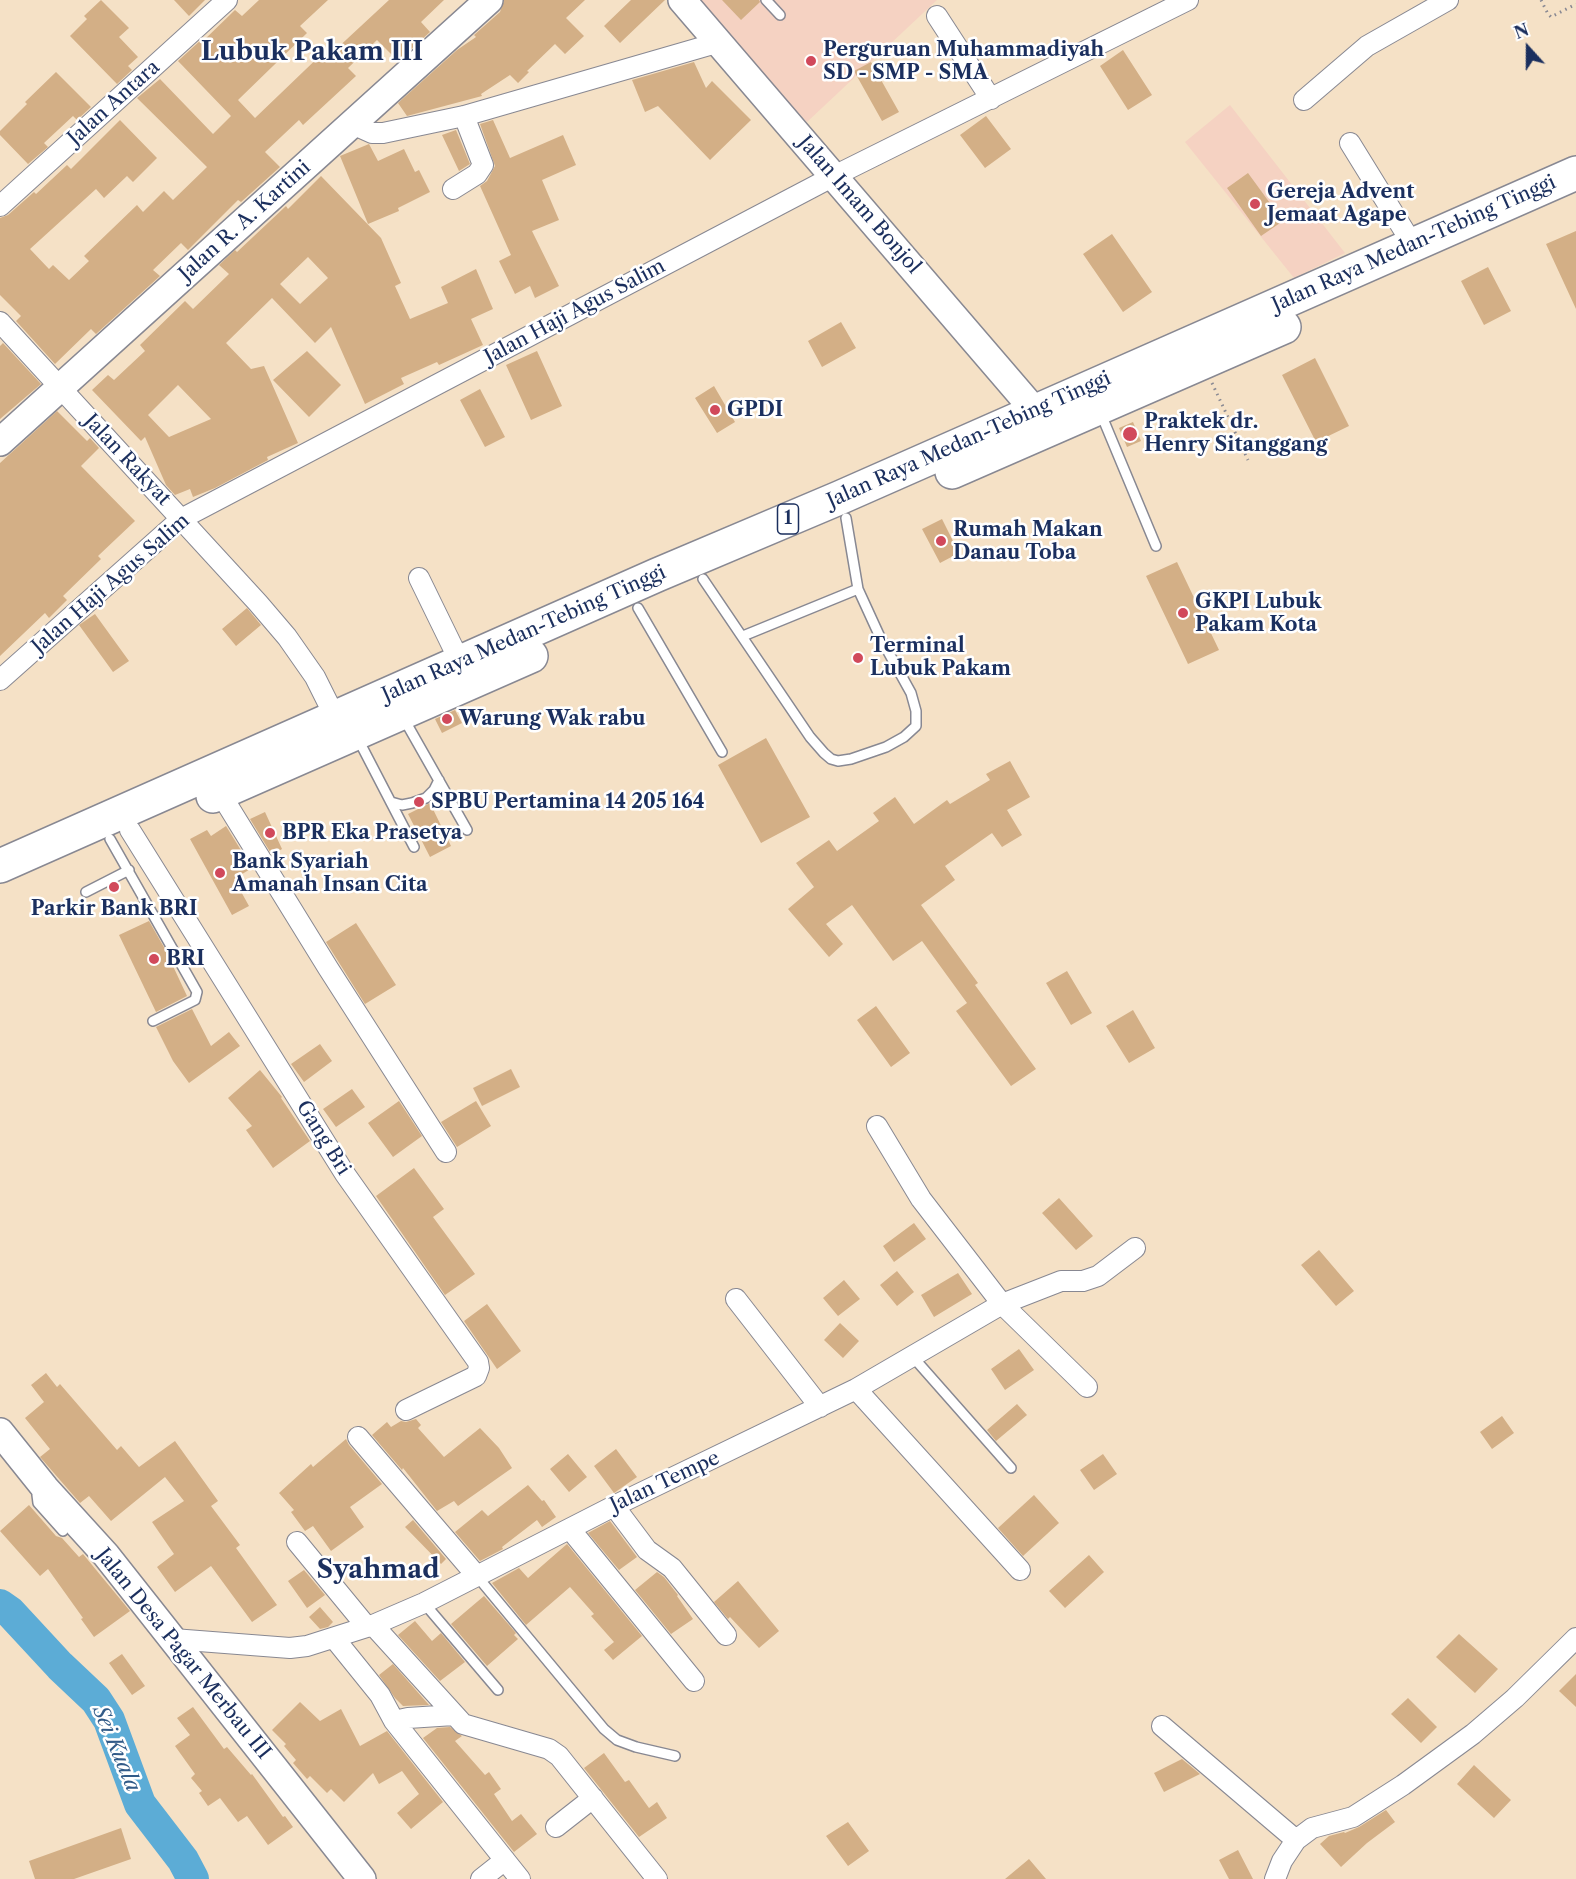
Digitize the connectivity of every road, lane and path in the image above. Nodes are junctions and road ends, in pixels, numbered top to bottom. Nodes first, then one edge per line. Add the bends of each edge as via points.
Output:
1 (227, 0) edge
2 (489, 0) edge
3 (682, 0) edge
4 (766, 0) edge
5 (1188, 0) edge
6 (1448, 0) edge
7 (1541, 0) edge
8 (1576, 4) edge
9 (780, 15) dead end
10 (937, 16) dead end
11 (720, 42) junction
12 (991, 99) junction
13 (1304, 100) dead end
14 (464, 116) junction
15 (352, 124) junction
16 (1350, 142) dead end
17 (1576, 173) edge
18 (834, 176) junction
19 (453, 189) dead end
20 (1576, 197) edge
21 (0, 206) edge
22 (1413, 245) junction
23 (0, 322) edge
24 (1203, 363) junction
25 (1153, 372) junction
26 (61, 388) junction
27 (1098, 409) junction
28 (1035, 411) junction
29 (0, 442) edge
30 (1248, 460) dead end
31 (842, 508) junction
32 (181, 519) junction
33 (1156, 546) dead end
34 (419, 578) dead end
35 (703, 579) junction
36 (858, 589) junction
37 (653, 593) junction
38 (743, 636) junction
39 (460, 662) junction
40 (0, 680) edge
41 (395, 704) junction
42 (345, 726) junction
43 (722, 752) dead end
44 (439, 780) junction
45 (220, 793) junction
46 (390, 802) junction
47 (466, 830) dead end
48 (120, 835) junction
49 (414, 847) dead end
50 (0, 866) edge
51 (129, 870) junction
52 (0, 888) edge
53 (86, 892) dead end
54 (153, 1021) dead end
55 (876, 1126) dead end
56 (446, 1152) dead end
57 (1135, 1248) dead end
58 (736, 1299) dead end
59 (1002, 1304) junction
60 (914, 1357) junction
61 (1087, 1387) dead end
62 (856, 1389) junction
63 (820, 1407) junction
64 (406, 1410) dead end
65 (0, 1432) edge
66 (358, 1437) dead end
67 (1011, 1468) dead end
68 (614, 1506) junction
69 (570, 1529) junction
70 (297, 1542) dead end
71 (1020, 1570) dead end
72 (476, 1575) junction
73 (424, 1603) junction
74 (370, 1626) junction
75 (726, 1635) dead end
76 (334, 1638) junction
77 (1576, 1639) edge
78 (176, 1642) junction
79 (694, 1681) dead end
80 (498, 1690) dead end
81 (388, 1709) junction
82 (453, 1714) junction
83 (1162, 1726) dead end
84 (675, 1756) dead end
85 (593, 1798) junction
86 (556, 1827) dead end
87 (1296, 1840) junction
88 (505, 1860) junction
89 (1278, 1872) edge
90 (362, 1879) edge
91 (481, 1879) edge
92 (520, 1879) edge
93 (657, 1879) edge

1 - 21 street, Jalan Antara
2 - 15 street, Jalan R. A. Kartini
3 - 11 street, Jalan Imam Bonjol
4 - 9 lane
5 - 12 street, Jalan Haji Agus Salim
6 - 13 street via 1367,46
7 - 8 path via 1551,17
10 - 12 street
11 - 14 street
11 - 18 street, Jalan Imam Bonjol
12 - 18 street, Jalan Haji Agus Salim
14 - 15 street via 383,133 372,133
14 - 19 street via 483,165 477,174
15 - 26 street, Jalan R. A. Kartini
16 - 22 street
17 - 22 highway, Jalan Raya Medan-Tebing Tinggi / 1
18 - 28 street, Jalan Imam Bonjol
18 - 32 street, Jalan Haji Agus Salim
20 - 24 highway, Jalan Raya Medan-Tebing Tinggi / 1
22 - 25 highway, Jalan Raya Medan-Tebing Tinggi / 1
23 - 26 street, Jalan Rakyat
24 - 25 highway, Jalan Raya Medan-Tebing Tinggi / 1
24 - 30 path
25 - 27 highway, Jalan Raya Medan-Tebing Tinggi / 1
25 - 28 highway, Jalan Raya Medan-Tebing Tinggi / 1
26 - 29 street, Jalan R. A. Kartini
26 - 32 street, Jalan Rakyat
27 - 31 highway, Jalan Raya Medan-Tebing Tinggi / 1
27 - 33 lane
28 - 31 highway, Jalan Raya Medan-Tebing Tinggi / 1
31 - 35 highway, Jalan Raya Medan-Tebing Tinggi / 1
31 - 36 lane
31 - 37 highway, Jalan Raya Medan-Tebing Tinggi / 1
32 - 40 street, Jalan Haji Agus Salim
32 - 42 street, Jalan Rakyat via 286,637
34 - 39 street
35 - 37 highway, Jalan Raya Medan-Tebing Tinggi / 1
35 - 38 lane
36 - 38 lane
36 - 38 lane via 911,693 916,711 916,726 886,747 851,759 831,759 810,737
37 - 39 highway, Jalan Raya Medan-Tebing Tinggi / 1
37 - 41 highway, Jalan Raya Medan-Tebing Tinggi / 1
37 - 43 lane
39 - 41 highway, Jalan Raya Medan-Tebing Tinggi / 1
41 - 42 highway, Jalan Raya Medan-Tebing Tinggi / 1
41 - 44 lane
42 - 45 highway, Jalan Raya Medan-Tebing Tinggi / 1
42 - 46 lane
42 - 50 highway, Jalan Raya Medan-Tebing Tinggi / 1
44 - 46 lane via 426,798 412,803
44 - 47 lane
45 - 48 highway, Jalan Raya Medan-Tebing Tinggi / 1
45 - 56 street
46 - 49 lane
48 - 51 lane
48 - 52 highway, Jalan Raya Medan-Tebing Tinggi / 1
48 - 64 street, Gang Bri via 342,1168 478,1362 476,1376
51 - 53 lane
51 - 54 lane via 196,992 195,999
55 - 59 street via 921,1198
57 - 59 street, Jalan Tempe via 1090,1280 1061,1281
58 - 63 street
59 - 60 street, Jalan Tempe
59 - 61 street
60 - 62 street, Jalan Tempe
60 - 67 lane
62 - 63 street, Jalan Tempe
62 - 71 street
63 - 68 street, Jalan Tempe
65 - 78 street, Jalan Desa Pagar Merbau III via 55,1511 106,1555
66 - 72 street
68 - 69 street, Jalan Tempe
68 - 75 street via 647,1550 672,1568
69 - 72 street, Jalan Tempe
69 - 79 street
70 - 74 street
72 - 73 street, Jalan Tempe
72 - 84 lane via 604,1729 617,1740
73 - 74 street, Jalan Tempe
73 - 80 lane
74 - 76 street, Jalan Tempe
74 - 82 street
76 - 78 street, Jalan Tempe via 290,1648
76 - 81 street
77 - 87 street via 1473,1734 1403,1785 1353,1817 1312,1828
78 - 90 street, Jalan Desa Pagar Merbau III
81 - 82 street via 408,1718
81 - 88 street
82 - 85 street via 469,1726 549,1749
83 - 87 street
85 - 86 street
85 - 93 street
87 - 89 street
88 - 91 street
88 - 92 street

